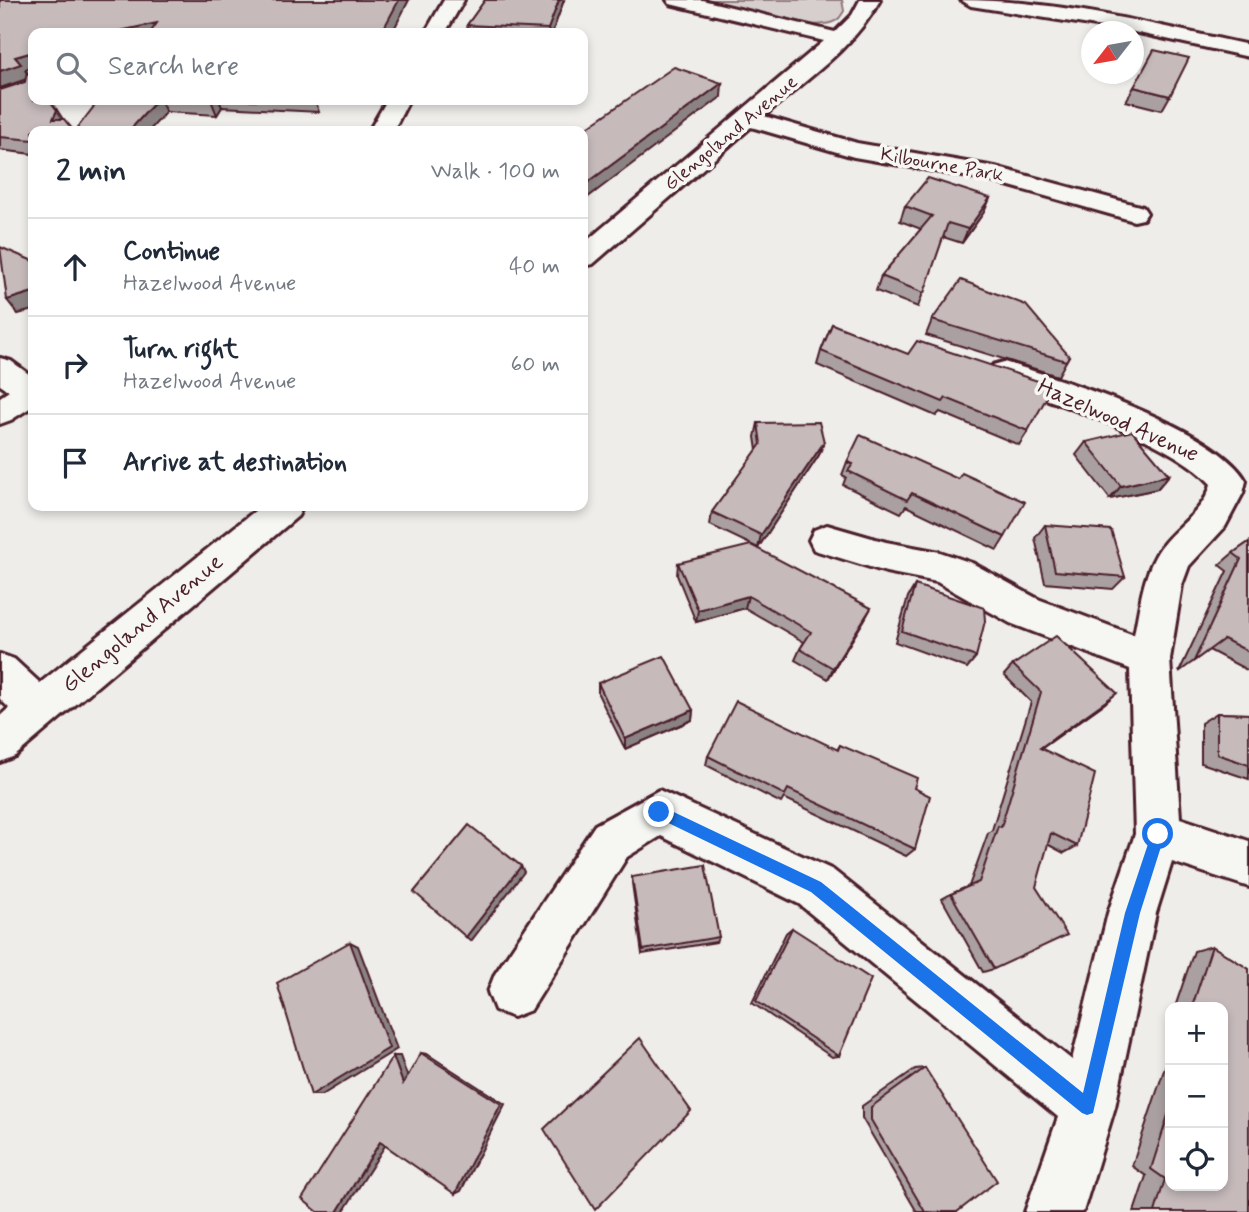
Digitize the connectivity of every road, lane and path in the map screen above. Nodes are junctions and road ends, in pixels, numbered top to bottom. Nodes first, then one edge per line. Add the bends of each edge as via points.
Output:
1 (454, 0) edge
2 (677, 0) edge
3 (870, 0) edge
4 (971, 0) edge
5 (1065, 16) junction
6 (1084, 21) edge
7 (438, 28) edge
8 (1144, 38) edge
9 (841, 39) junction
10 (1249, 51) edge
11 (1249, 72) edge
12 (395, 105) edge
13 (749, 119) junction
14 (384, 126) edge
15 (1134, 213) dead end
16 (588, 254) edge
17 (972, 363) edge
18 (0, 369) edge
19 (28, 388) edge
20 (28, 394) edge
21 (0, 412) edge
22 (279, 511) edge
23 (827, 540) dead end
24 (1150, 659) junction
25 (0, 672) edge
26 (39, 709) junction
27 (0, 742) edge
28 (1158, 834) junction
29 (1249, 864) edge
30 (513, 992) dead end
31 (1087, 1107) junction
32 (1054, 1212) edge

1 - 7 street
2 - 9 street
3 - 9 street, Glengoland Avenue
4 - 5 street
5 - 6 street
5 - 10 street
8 - 11 street
9 - 13 street, Glengoland Avenue
12 - 14 street
13 - 15 street, Kilbourne Park via 854,150 995,174
13 - 16 street, Glengoland Avenue
17 - 24 street, Hazelwood Avenue via 1095,405 1224,471 1230,481 1213,517 1168,569
18 - 19 street
20 - 21 street
22 - 26 street, Glengoland Avenue
23 - 24 street via 940,566 1024,611
24 - 28 street, Hazelwood Avenue
25 - 26 street
26 - 27 street, Glengoland Avenue
28 - 29 street
28 - 31 street, Hazelwood Avenue via 1132,913
30 - 31 street via 611,841 659,812 816,887
31 - 32 street, Hazelwood Avenue

